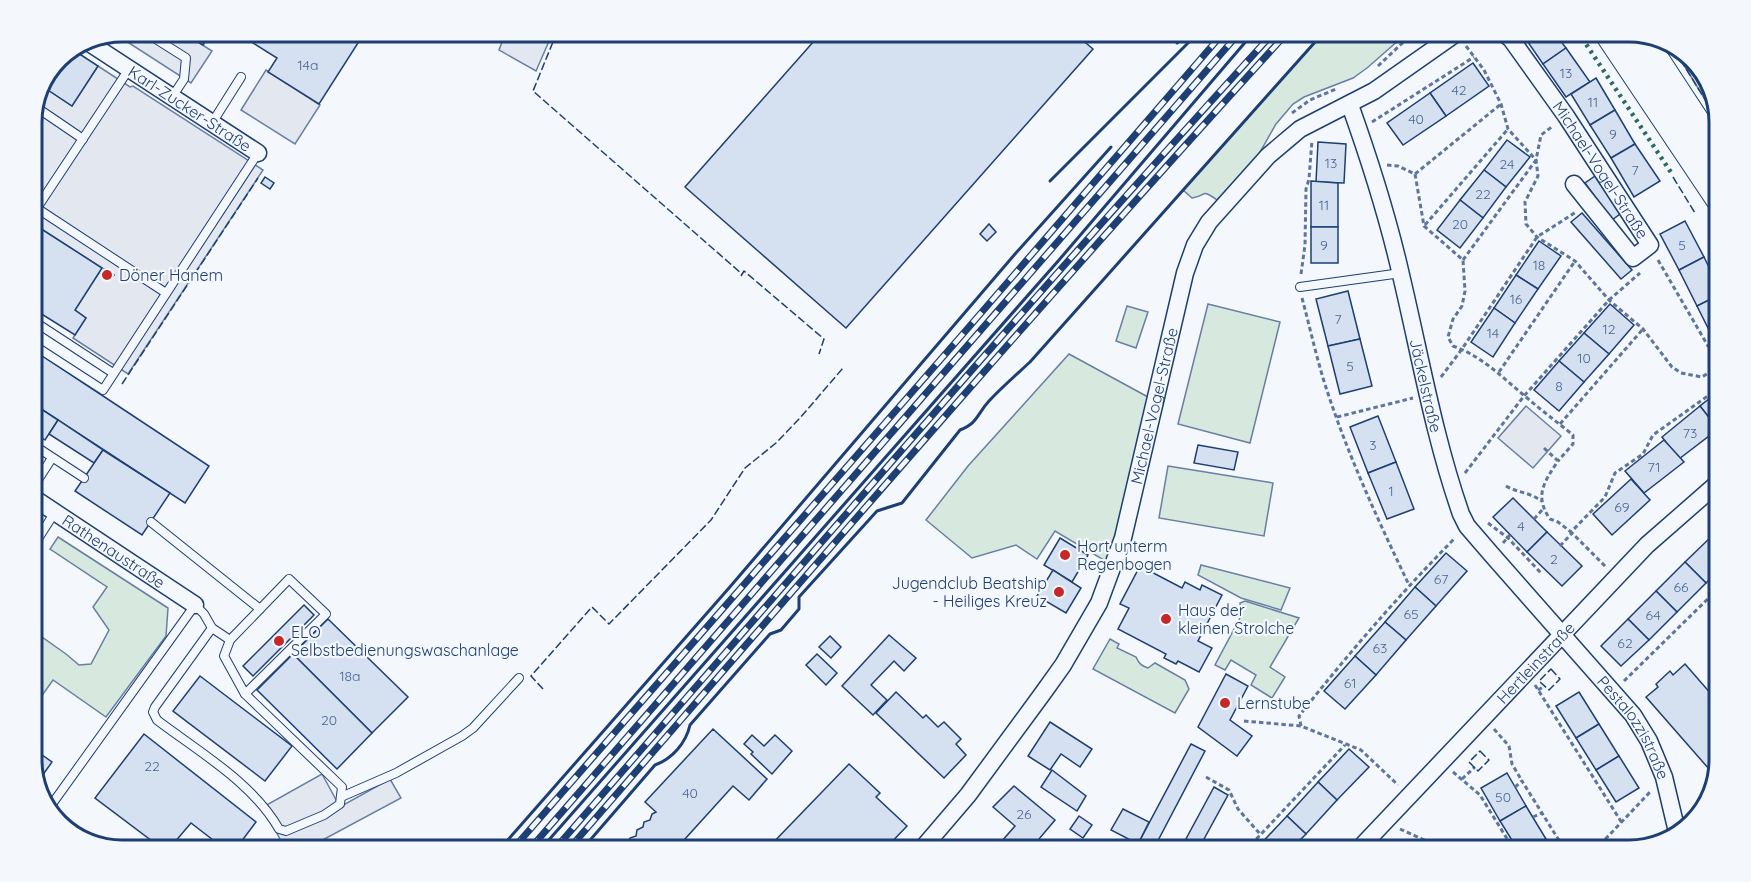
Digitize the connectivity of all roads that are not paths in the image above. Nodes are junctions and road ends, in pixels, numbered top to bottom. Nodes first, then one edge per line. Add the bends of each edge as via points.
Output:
1 (160, 42) edge
2 (1444, 42) edge
3 (1513, 42) edge
4 (1614, 42) edge
5 (1647, 44) edge
6 (100, 46) edge
7 (129, 69) junction
8 (241, 77) dead end
9 (172, 97) junction
10 (1350, 105) junction
11 (43, 112) edge
12 (212, 123) junction
13 (1709, 123) edge
14 (83, 139) junction
15 (258, 153) joint
16 (1574, 184) dead end
17 (1709, 184) edge
18 (42, 196) edge
19 (42, 212) edge
20 (1401, 273) junction
21 (1300, 288) road end
22 (166, 293) junction
23 (42, 327) edge
24 (42, 351) edge
25 (113, 374) junction
26 (42, 451) edge
27 (52, 458) junction
28 (42, 474) edge
29 (84, 478) dead end
30 (1709, 491) edge
31 (42, 504) edge
32 (55, 512) junction
33 (151, 522) dead end
34 (42, 532) edge
35 (195, 605) junction
36 (260, 609) junction
37 (212, 628) junction
38 (1563, 635) junction
39 (230, 640) junction
40 (519, 678) dead end
41 (245, 694) junction
42 (341, 797) junction
43 (54, 803) edge
44 (1676, 826) edge
45 (930, 840) edge
46 (1368, 840) edge

1 - 9 lane via 186,58 184,79
2 - 10 street, Michael-Vogel-Straße
3 - 16 street, Michael-Vogel-Straße via 1650,245 1633,258
4 - 17 main road
5 - 13 main road
6 - 7 street, Karl-Zucker-Straße
7 - 9 street, Karl-Zucker-Straße
7 - 14 lane
8 - 12 lane
9 - 12 street, Karl-Zucker-Straße
10 - 20 street, Jäckelstraße
10 - 45 street, Michael-Vogel-Straße via 1300,129 1268,156 1221,208 1195,245 1185,273 1123,538 1099,603 1043,693
11 - 14 lane
12 - 15 street, Karl-Zucker-Straße
14 - 18 lane
15 - 22 lane
19 - 22 lane
20 - 21 lane
20 - 38 street, Jäckelstraße via 1453,490 1467,526
22 - 25 lane
23 - 25 lane
24 - 25 lane via 102,390
26 - 27 lane
27 - 28 lane
27 - 29 lane
30 - 38 street, Hertleinstraße via 1654,538
31 - 32 street, Rathenaustraße
32 - 34 lane
32 - 35 street, Rathenaustraße
33 - 36 lane
35 - 37 lane
35 - 43 lane
36 - 39 lane
36 - 41 lane via 289,579 326,614
37 - 39 lane
37 - 42 lane via 155,707 157,720 243,785 270,813 279,829 286,831 324,815 340,804
38 - 44 street, Pestalozzistraße via 1614,692 1643,733 1664,777
38 - 46 street, Hertleinstraße
39 - 41 lane via 224,656
40 - 42 lane via 462,736 396,773
41 - 42 lane via 342,787

